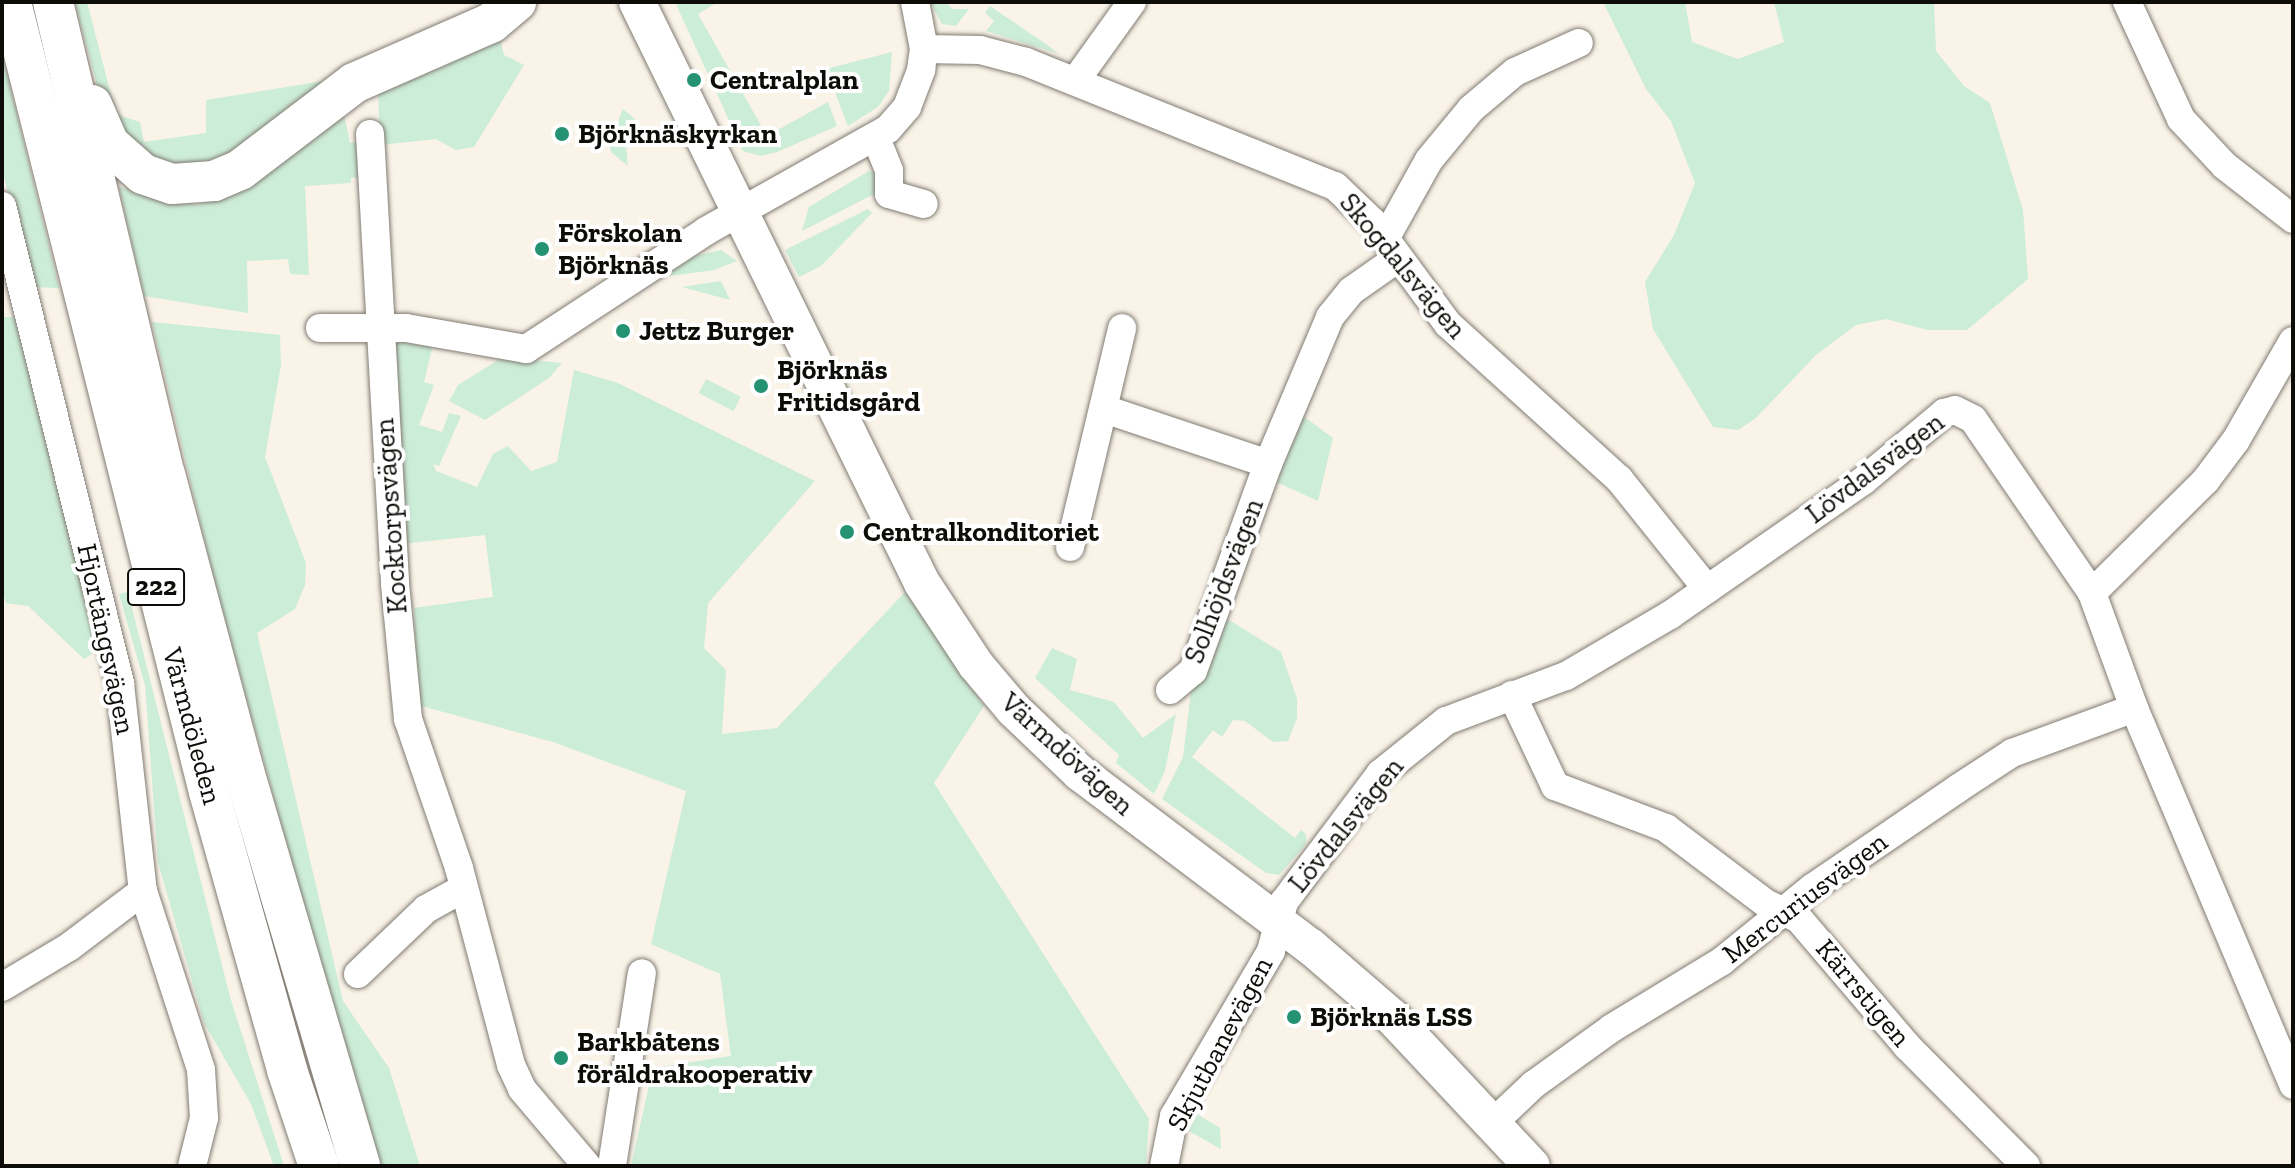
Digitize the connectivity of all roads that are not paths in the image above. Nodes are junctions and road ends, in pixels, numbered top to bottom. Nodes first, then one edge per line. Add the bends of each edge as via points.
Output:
1 (11, 2) edge
2 (53, 2) edge
3 (66, 2) edge
4 (516, 2) edge
5 (624, 2) edge
6 (637, 2) edge
7 (915, 2) edge
8 (1132, 2) edge
9 (2127, 2) edge
10 (1579, 43) dead end
11 (924, 49) junction
12 (660, 56) junction
13 (1076, 80) junction
14 (370, 134) dead end
15 (876, 138) junction
16 (924, 204) dead end
17 (2, 206) edge
18 (739, 211) junction
19 (2293, 219) edge
20 (1392, 248) junction
21 (379, 326) junction
22 (320, 328) dead end
23 (1122, 328) dead end
24 (2293, 341) edge
25 (1104, 409) junction
26 (1268, 464) junction
27 (1070, 547) dead end
28 (1707, 589) junction
29 (2092, 593) junction
30 (1170, 690) dead end
31 (1512, 695) junction
32 (2134, 708) junction
33 (464, 888) junction
34 (143, 891) junction
35 (1781, 911) junction
36 (1278, 922) junction
37 (642, 973) dead end
38 (358, 974) dead end
39 (2, 987) edge
40 (2293, 1085) edge
41 (1494, 1122) junction
42 (192, 1166) edge
43 (319, 1166) edge
44 (360, 1166) edge
45 (587, 1166) edge
46 (612, 1166) edge
47 (1164, 1166) edge
48 (1532, 1166) edge
49 (2026, 1166) edge

1 - 43 highway, Värmdöleden / 222 via 209,792
2 - 44 highway, Värmdöleden / 222 via 177,519 286,921
3 - 4 highway via 92,107 109,144 143,174 187,185 240,170 354,83 491,23
5 - 12 main road, Värmdövägen
6 - 12 main road, Värmdövägen
7 - 11 street
8 - 13 street
9 - 19 street via 2181,119 2225,166
10 - 20 street via 1515,72 1471,109 1429,160
11 - 13 street, Skogdalsvägen via 1002,54
11 - 15 street via 907,107
12 - 18 main road, Värmdövägen
13 - 20 street, Skogdalsvägen via 1335,186 1351,197
14 - 21 street, Kocktorpsvägen
15 - 16 street via 889,171 889,194
15 - 18 street
17 - 34 street, Hjortängsvägen via 120,684
18 - 21 street via 526,349
18 - 36 main road, Värmdövägen via 922,583 976,665 1080,773
20 - 26 street, Solhöjdsvägen via 1330,317
20 - 28 street, Skogdalsvägen via 1448,324 1619,479
21 - 22 street
21 - 33 street, Kocktorpsvägen via 402,687 410,728
23 - 25 street
24 - 29 street via 2236,440 2206,480
25 - 26 street, Solhöjdsvägen
25 - 27 street
26 - 30 street, Solhöjdsvägen via 1193,671
28 - 29 street, Lövdalsvägen via 1863,481 1944,413 1955,410 1973,419
28 - 31 street, Lövdalsvägen via 1591,663
29 - 32 street, Lövdalsvägen
31 - 35 street, Kärrstigen via 1555,786 1666,828
31 - 36 street, Lövdalsvägen via 1446,721 1380,774 1292,889
32 - 35 street, Mercuriusvägen via 2012,753
32 - 40 street, Lövdalsvägen
33 - 38 street via 426,909
33 - 45 street, Kocktorpsvägen via 511,1065 522,1089
34 - 39 street via 69,947
34 - 42 street, Hjortängsvägen via 201,1070 204,1118
35 - 41 street, Mercuriusvägen via 1722,961 1612,1028 1533,1085
35 - 49 street, Kärrstigen via 1799,919 1898,1036
36 - 41 main road, Värmdövägen via 1392,1017
36 - 47 street, Skjutbanevägen via 1271,951 1174,1116
37 - 46 street
41 - 48 main road, Värmdövägen

